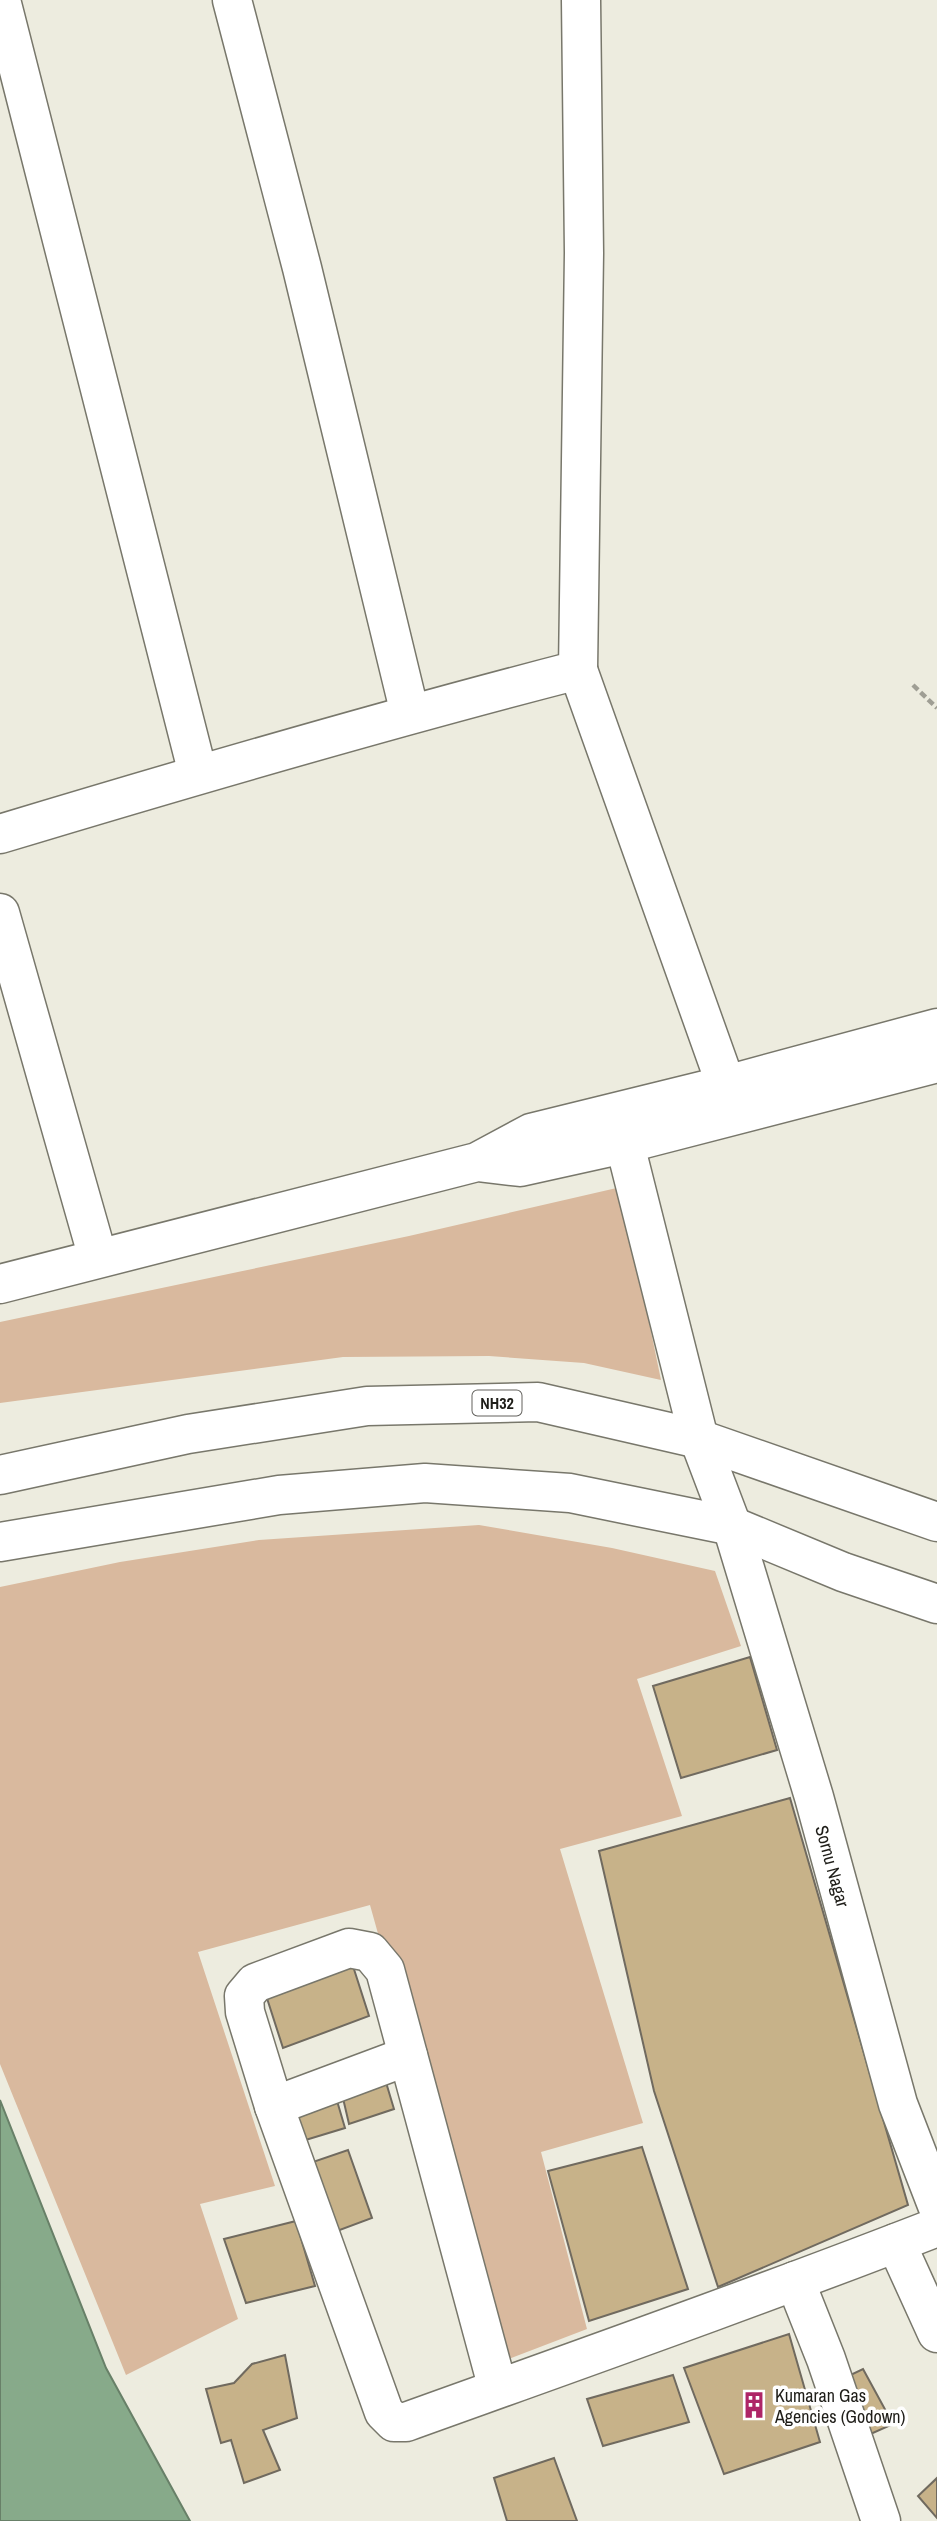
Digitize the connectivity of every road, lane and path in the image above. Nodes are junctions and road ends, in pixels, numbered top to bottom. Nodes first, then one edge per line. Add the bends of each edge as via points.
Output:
1 (1, 0) edge
2 (232, 0) edge
3 (581, 0) edge
4 (578, 670) junction
5 (913, 685) dead end
6 (937, 708) edge
7 (410, 714) junction
8 (198, 774) junction
9 (0, 834) edge
10 (0, 913) edge
11 (937, 1028) edge
12 (937, 1063) edge
13 (726, 1085) junction
14 (620, 1128) junction
15 (98, 1258) junction
16 (0, 1284) edge
17 (699, 1439) junction
18 (0, 1475) edge
19 (937, 1522) edge
20 (732, 1527) junction
21 (0, 1542) edge
22 (937, 1604) edge
23 (408, 2056) junction
24 (274, 2106) junction
25 (937, 2205) edge
26 (937, 2227) edge
27 (896, 2243) junction
28 (795, 2281) junction
29 (937, 2333) edge
30 (498, 2389) junction
31 (881, 2521) edge

1 - 8 main road
2 - 7 main road
3 - 4 main road via 584,253
4 - 7 main road
4 - 13 main road
5 - 6 path
7 - 8 main road
8 - 9 main road
10 - 15 main road
11 - 13 main road
12 - 14 main road
13 - 14 main road
14 - 15 main road via 520,1167 477,1163
14 - 17 main road, Sornu Nagar
15 - 16 main road
17 - 18 main road, NH32 via 538,1402 367,1406 188,1434
17 - 19 main road, NH32
17 - 20 main road, Sornu Nagar
20 - 21 main road via 569,1493 425,1483 279,1495
20 - 22 main road
20 - 25 main road, Sornu Nagar via 814,1797 898,2104
23 - 24 main road
23 - 24 main road via 385,1970 370,1952 349,1948 266,1978 244,1996 244,2012
23 - 30 main road
24 - 30 main road via 384,2412 394,2423 407,2422
26 - 27 main road
27 - 28 main road
27 - 29 main road
28 - 30 main road
28 - 31 main road

